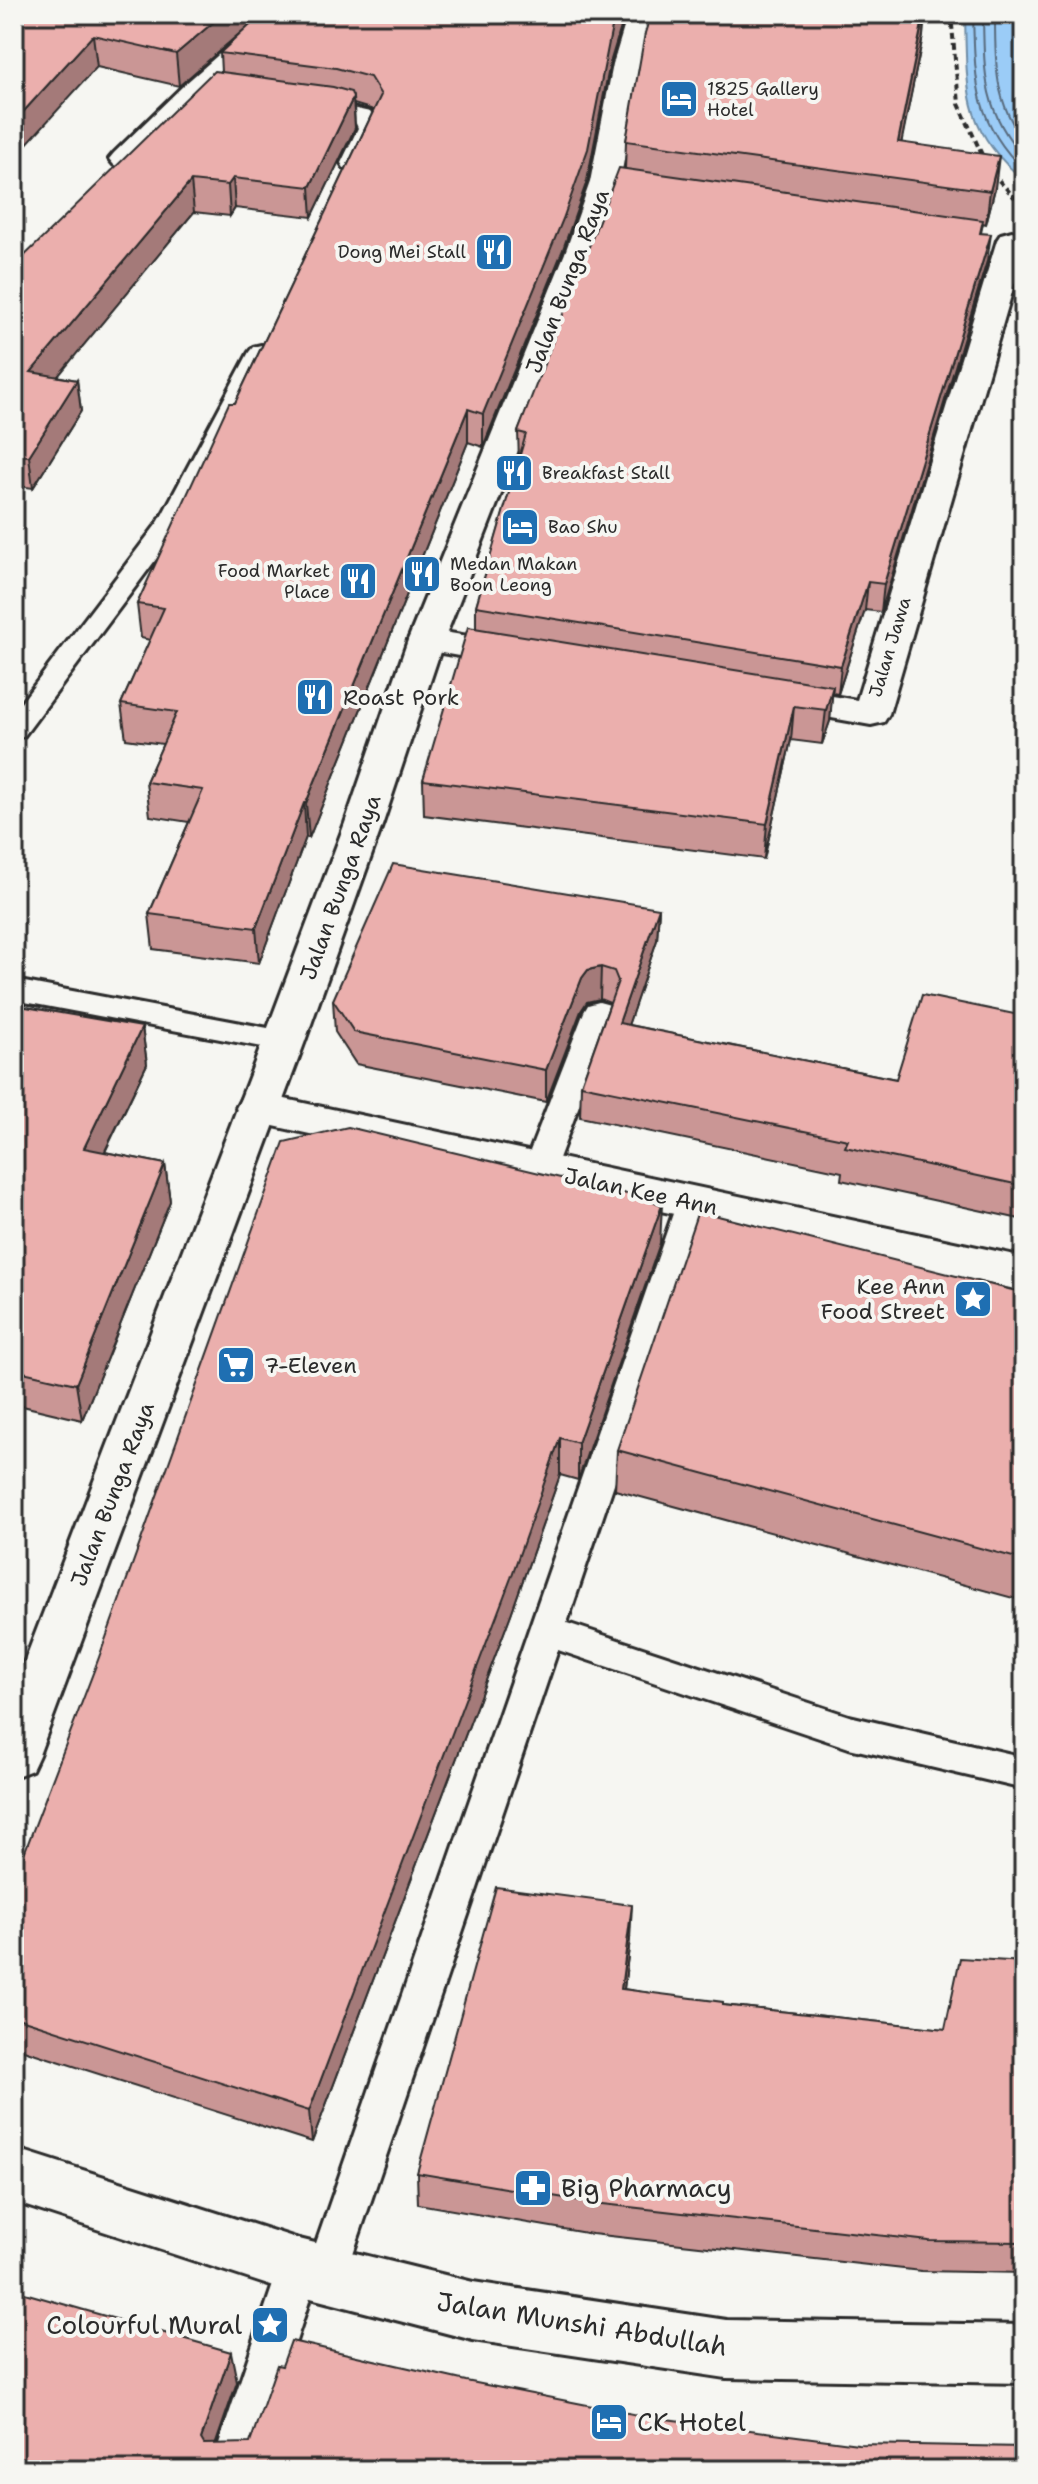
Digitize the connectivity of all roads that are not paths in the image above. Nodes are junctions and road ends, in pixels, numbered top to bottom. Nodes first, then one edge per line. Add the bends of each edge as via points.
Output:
1 (281, 14) edge
2 (642, 14) edge
3 (195, 90) junction
4 (226, 94) edge
5 (289, 102) edge
6 (344, 179) edge
7 (100, 183) edge
8 (1005, 239) edge
9 (275, 324) edge
10 (426, 640) junction
11 (548, 660) edge
12 (732, 691) edge
13 (14, 730) edge
14 (14, 990) edge
15 (599, 1012) dead end
16 (284, 1041) junction
17 (257, 1108) junction
18 (539, 1169) junction
19 (693, 1202) junction
20 (1024, 1274) edge
21 (545, 1631) junction
22 (14, 1755) edge
23 (1024, 1773) edge
24 (14, 2175) edge
25 (313, 2271) junction
26 (1024, 2354) edge
27 (232, 2470) edge

1 - 3 street
2 - 10 street, Jalan Bunga Raya via 627,64 618,172
3 - 4 lane
3 - 7 street
5 - 6 lane via 363,116 369,128
8 - 12 street, Jalan Jawa via 871,714
9 - 13 lane via 171,523
10 - 11 street
10 - 16 street, Jalan Bunga Raya
14 - 16 lane
15 - 18 lane
16 - 17 street, Jalan Bunga Raya
17 - 18 street, Jalan Kee Ann
17 - 22 street, Jalan Bunga Raya
18 - 19 street, Jalan Kee Ann
19 - 20 street, Jalan Kee Ann
19 - 21 lane
21 - 23 lane via 849,1732
21 - 25 lane
24 - 25 street, Jalan Munshi Abdullah
25 - 26 street, Jalan Munshi Abdullah via 473,2311 726,2349
25 - 27 lane

